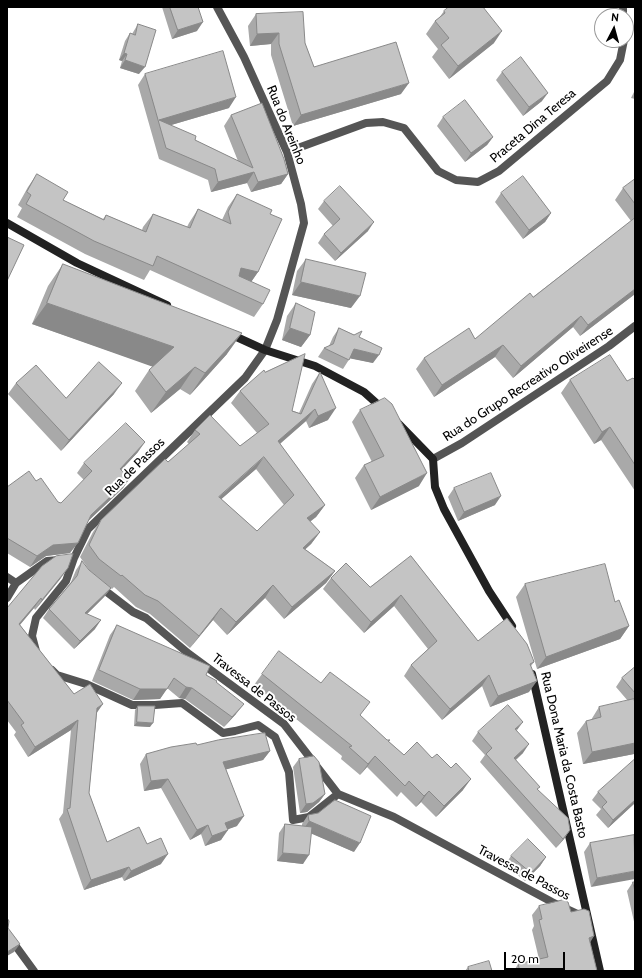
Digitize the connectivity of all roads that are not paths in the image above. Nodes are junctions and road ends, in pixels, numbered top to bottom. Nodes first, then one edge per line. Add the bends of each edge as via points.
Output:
1 (217, 7) edge
2 (622, 48) edge
3 (287, 152) junction
4 (7, 224) edge
5 (175, 308) edge
6 (635, 326) edge
7 (224, 331) edge
8 (265, 350) junction
9 (433, 459) junction
10 (74, 558) junction
11 (82, 569) edge
12 (7, 577) edge
13 (92, 579) edge
14 (16, 583) junction
15 (7, 598) edge
16 (516, 632) edge
17 (530, 668) edge
18 (338, 794) junction
19 (590, 920) junction
20 (7, 934) edge
21 (34, 971) edge
22 (600, 971) edge

1 - 3 street, Rua do Areinho via 244,57
2 - 3 street, Praceta Dina Teresa via 620,60 607,80 499,171 478,182 456,180 438,171 404,128 383,122 366,123
3 - 8 street, Rua do Areinho via 304,223 278,320
4 - 5 street via 77,263
6 - 9 street, Rua do Grupo Recreativo Oliveirense via 609,346 462,443
7 - 8 street
8 - 9 street via 315,366 364,392 405,429
8 - 10 street, Rua de Passos via 245,378 88,529
9 - 16 street via 434,487 444,508 489,591
10 - 11 street
10 - 14 street via 48,561
10 - 18 street, Rua de Passos via 66,582 36,618 32,636 36,653 57,675 86,684 132,705 182,703 223,733 258,725 275,737 289,772 293,820 309,817
12 - 14 street
13 - 18 street, Travessa de Passos via 284,724
14 - 15 street
17 - 19 street, Rua Dona Maria da Costa Basto
18 - 19 street, Travessa de Passos via 394,817
19 - 22 street, Rua Dona Maria da Costa Basto
20 - 21 street

